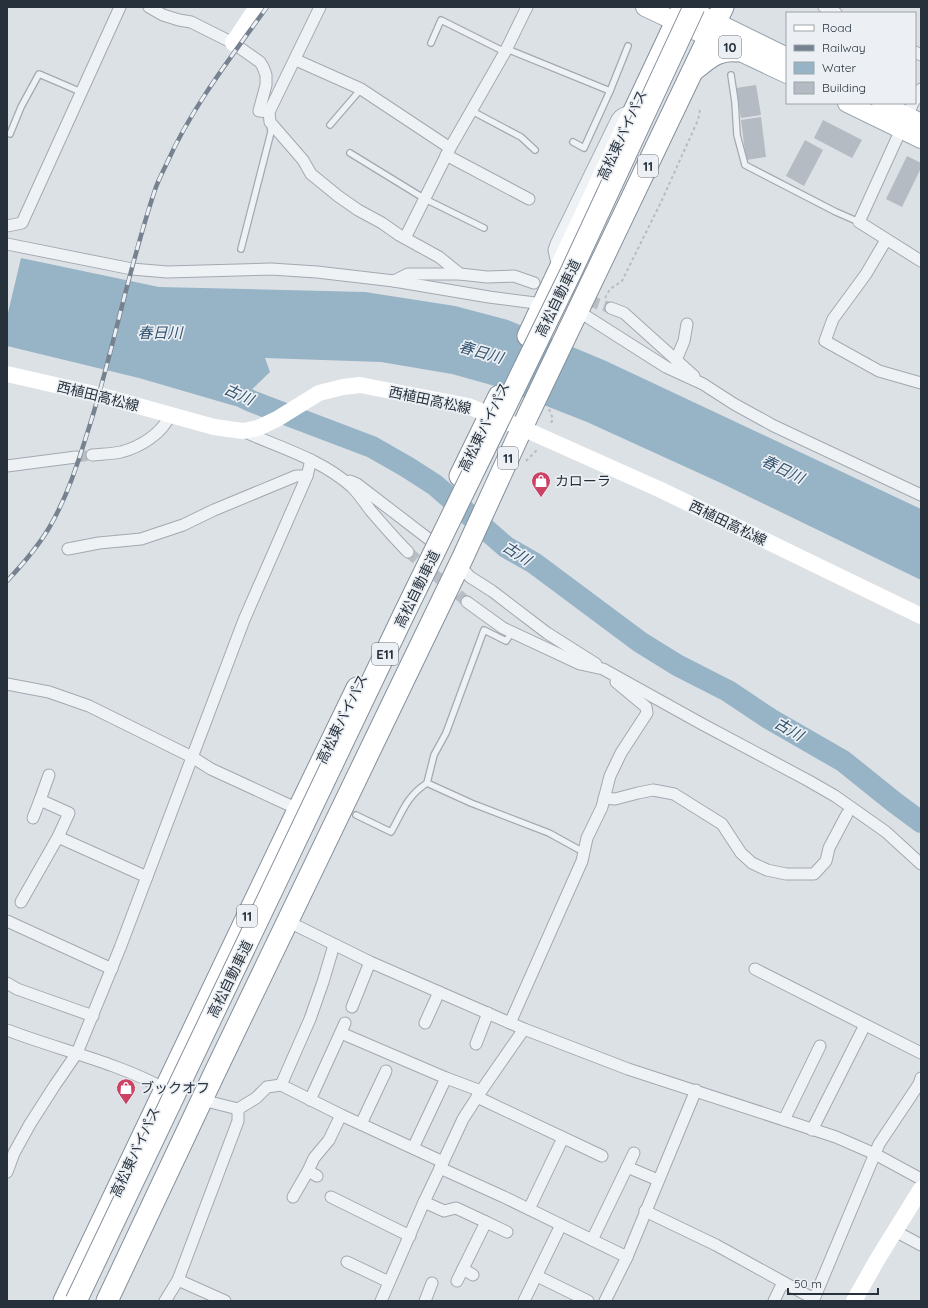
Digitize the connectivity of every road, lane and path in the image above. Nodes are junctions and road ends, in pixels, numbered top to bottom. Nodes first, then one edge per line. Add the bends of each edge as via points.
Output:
1 (120, 7) edge
2 (149, 7) edge
3 (257, 7) edge
4 (320, 7) edge
5 (527, 7) edge
6 (646, 7) edge
7 (694, 7) edge
8 (824, 7) edge
9 (681, 12) edge
10 (834, 12) edge
11 (714, 18) edge
12 (233, 43) junction
13 (431, 43) dead end
14 (628, 46) dead end
15 (506, 50) junction
16 (738, 51) junction
17 (786, 56) edge
18 (296, 60) junction
19 (693, 71) junction
20 (786, 74) edge
21 (731, 75) dead end
22 (361, 89) junction
23 (921, 89) edge
24 (610, 90) junction
25 (81, 92) junction
26 (916, 103) edge
27 (853, 104) edge
28 (884, 104) edge
29 (916, 104) edge
30 (700, 110) dead end
31 (472, 111) junction
32 (912, 114) edge
33 (270, 117) junction
34 (330, 125) dead end
35 (10, 134) dead end
36 (921, 139) edge
37 (573, 142) dead end
38 (536, 150) dead end
39 (448, 152) junction
40 (350, 153) dead end
41 (425, 199) junction
42 (529, 199) dead end
43 (859, 222) junction
44 (7, 226) edge
45 (484, 228) dead end
46 (405, 238) junction
47 (886, 240) junction
48 (7, 244) edge
49 (241, 249) dead end
50 (921, 261) edge
51 (460, 274) junction
52 (394, 281) junction
53 (534, 283) dead end
54 (541, 308) junction
55 (611, 308) tunnel mouth
56 (581, 318) junction
57 (687, 324) dead end
58 (676, 360) junction
59 (7, 374) edge
60 (921, 383) edge
61 (703, 384) junction
62 (493, 408) junction
63 (170, 415) junction
64 (525, 421) junction
65 (250, 430) junction
66 (92, 455) tunnel mouth
67 (76, 457) tunnel mouth
68 (311, 460) junction
69 (7, 466) edge
70 (326, 468) junction
71 (307, 476) junction
72 (921, 495) edge
73 (432, 536) junction
74 (68, 549) dead end
75 (408, 552) tunnel mouth
76 (461, 561) junction
77 (467, 602) tunnel mouth
78 (921, 616) edge
79 (512, 632) junction
80 (603, 669) junction
81 (616, 676) junction
82 (7, 684) edge
83 (192, 757) junction
84 (49, 774) dead end
85 (427, 783) junction
86 (818, 786) junction
87 (604, 798) junction
88 (40, 800) junction
89 (299, 808) junction
90 (847, 814) junction
91 (356, 815) dead end
92 (33, 818) dead end
93 (58, 837) junction
94 (904, 849) junction
95 (583, 850) junction
96 (921, 864) edge
97 (147, 877) junction
98 (21, 902) dead end
99 (7, 921) edge
100 (287, 921) junction
101 (334, 945) junction
102 (370, 962) junction
103 (112, 969) junction
104 (755, 969) dead end
105 (7, 983) edge
106 (439, 992) junction
107 (352, 1007) dead end
108 (488, 1013) junction
109 (93, 1016) junction
110 (425, 1023) dead end
111 (510, 1023) junction
112 (865, 1025) junction
113 (524, 1029) junction
114 (7, 1030) edge
115 (476, 1044) dead end
116 (820, 1046) dead end
117 (77, 1053) junction
118 (921, 1053) edge
119 (386, 1070) dead end
120 (446, 1078) junction
121 (921, 1078) edge
122 (281, 1085) junction
123 (165, 1089) junction
124 (696, 1090) junction
125 (479, 1094) junction
126 (202, 1100) junction
127 (310, 1100) junction
128 (238, 1109) junction
129 (341, 1115) junction
130 (784, 1120) junction
131 (361, 1124) junction
132 (812, 1130) junction
133 (563, 1138) junction
134 (413, 1148) junction
135 (634, 1152) dead end
136 (874, 1154) junction
137 (602, 1156) dead end
138 (441, 1165) junction
139 (627, 1167) junction
140 (7, 1172) edge
141 (658, 1180) junction
142 (921, 1187) edge
143 (293, 1197) dead end
144 (331, 1197) dead end
145 (424, 1202) junction
146 (529, 1209) junction
147 (645, 1211) junction
148 (486, 1222) junction
149 (561, 1225) junction
150 (895, 1231) junction
151 (508, 1232) dead end
152 (410, 1236) junction
153 (592, 1240) junction
154 (921, 1245) edge
155 (627, 1257) junction
156 (347, 1262) dead end
157 (463, 1269) junction
158 (473, 1275) dead end
159 (536, 1276) junction
160 (178, 1280) junction
161 (457, 1281) dead end
162 (389, 1282) junction
163 (783, 1282) junction
164 (432, 1283) dead end
165 (212, 1298) edge
166 (814, 1300) edge
167 (64, 1301) edge
168 (76, 1301) edge
169 (90, 1301) edge
170 (107, 1301) edge
171 (165, 1301) edge
172 (225, 1301) edge
173 (381, 1301) edge
174 (425, 1301) edge
175 (524, 1301) edge
176 (588, 1301) edge
177 (605, 1301) edge
178 (774, 1301) edge
179 (854, 1301) edge

1 - 25 street
2 - 12 street via 163,15 191,22
3 - 12 main road
4 - 18 street
5 - 15 street
6 - 9 main road, 10
7 - 168 highway, 高松自動車道 / E11, bridge via 571,272 394,635
8 - 10 street
9 - 11 main road, 10
9 - 54 highway, 高松東バイパス / 11
11 - 16 main road, 10
11 - 17 main road, 10
11 - 19 highway, 11
11 - 169 highway, 高松自動車道 / E11 via 414,625
12 - 33 street via 260,62 263,67 266,85 259,111
13 - 15 lane via 441,20
14 - 24 lane
15 - 24 lane
15 - 31 street
16 - 19 highway via 720,52
16 - 20 main road, 10
18 - 22 street
18 - 33 street
19 - 56 highway, 11
21 - 43 lane via 737,135 745,165
22 - 34 lane
22 - 39 street
23 - 26 street
24 - 37 lane via 584,148
25 - 35 lane via 39,74
25 - 44 street via 22,223
27 - 32 main road
28 - 32 main road
29 - 32 street
30 - 56 path via 698,120 662,200 622,281 610,289
31 - 38 lane via 522,137
31 - 39 street
32 - 36 main road
32 - 43 street
33 - 46 street via 311,174 338,196
33 - 49 lane via 271,132
39 - 41 street
39 - 42 street
40 - 41 lane
41 - 45 lane
41 - 46 street
43 - 47 street
46 - 51 street via 439,257
47 - 50 street
47 - 60 street via 866,274 833,319 825,341 879,371
48 - 52 street via 132,268 167,272 271,269
51 - 52 street via 408,274
51 - 53 street via 514,276
52 - 54 street
54 - 62 highway, 高松東バイパス / 11
55 - 58 street via 624,313
56 - 61 street
56 - 64 highway, 11
57 - 58 street via 684,341
58 - 61 street
59 - 63 main road, 西植田高松線 via 99,395
61 - 72 street via 774,426
62 - 64 main road, 西植田高松線
62 - 65 main road, 西植田高松線 via 468,406 360,385 319,393 277,419
62 - 73 highway, 高松東バイパス / 11
63 - 65 main road, 西植田高松線 via 214,427
63 - 66 street via 166,424 141,444 120,452
64 - 76 highway, 11
64 - 78 main road, 西植田高松線
65 - 68 street via 272,444
67 - 69 street
68 - 70 street
68 - 71 street
70 - 73 street via 357,484
70 - 75 street via 352,487
71 - 74 street via 296,476 183,525 141,539
71 - 83 street via 244,620
73 - 89 highway, 高松東バイパス / 11
76 - 80 street via 470,577 547,633
76 - 100 highway, 11
77 - 79 street
79 - 80 street via 580,664
79 - 85 lane via 506,641 484,630 446,733 434,755
80 - 81 street
81 - 86 street
81 - 87 street via 615,680 646,707 647,713 621,753 610,776
82 - 83 street via 70,698
83 - 89 street via 211,769
83 - 97 street
84 - 88 street
85 - 91 lane via 409,799 391,832
85 - 95 lane via 549,833
86 - 90 street
86 - 94 street via 886,832
87 - 90 street via 615,799 653,790 674,794 722,824 741,853 752,863 767,870 786,874 814,874 826,861 829,848
87 - 95 street
88 - 92 street
88 - 93 street via 69,813
89 - 123 highway, 高松東バイパス / 11
90 - 94 street
93 - 97 street
93 - 98 street
94 - 96 street
95 - 111 street via 582,861
97 - 103 street
99 - 103 street
100 - 101 street
100 - 126 highway, 11
101 - 102 street
101 - 122 street via 310,1019
102 - 106 street
102 - 107 street
103 - 109 street
104 - 112 street
105 - 109 street via 17,989
106 - 108 street
106 - 110 street
108 - 111 street
108 - 115 street
109 - 117 street
111 - 113 street
112 - 118 street
112 - 132 street
113 - 124 street via 628,1069
113 - 125 street
114 - 117 street
116 - 130 street
117 - 123 street via 140,1076
117 - 140 street via 30,1124
119 - 131 street
120 - 125 street
120 - 127 street via 343,1028
120 - 134 street
121 - 136 street
122 - 127 street
122 - 128 street via 267,1087 256,1098
123 - 167 highway, 高松東バイパス / 11
124 - 130 street
124 - 141 street
125 - 133 street
125 - 138 street via 463,1119
126 - 128 street
126 - 170 highway, 11
127 - 129 street
128 - 160 street via 238,1121
129 - 131 street
129 - 143 street via 329,1140 314,1158 312,1174
130 - 132 street
131 - 134 street
132 - 136 street via 836,1137
133 - 137 street
133 - 146 street
134 - 138 street
135 - 139 street
136 - 142 street
136 - 166 street
138 - 145 street
138 - 146 street
139 - 141 street
139 - 153 street
141 - 147 street
142 - 150 main road
144 - 152 street
145 - 148 street via 444,1211 456,1208
145 - 152 street
146 - 149 street
147 - 155 street
147 - 163 street via 716,1245
148 - 151 street
148 - 157 street
149 - 153 street
149 - 159 street
150 - 154 street
150 - 179 main road
152 - 162 street
153 - 155 street
155 - 177 street
156 - 162 street
157 - 158 street
157 - 161 street
159 - 175 street
159 - 176 street
160 - 165 street
160 - 171 street
162 - 173 street
163 - 166 street
163 - 178 street
164 - 174 street
165 - 172 street

